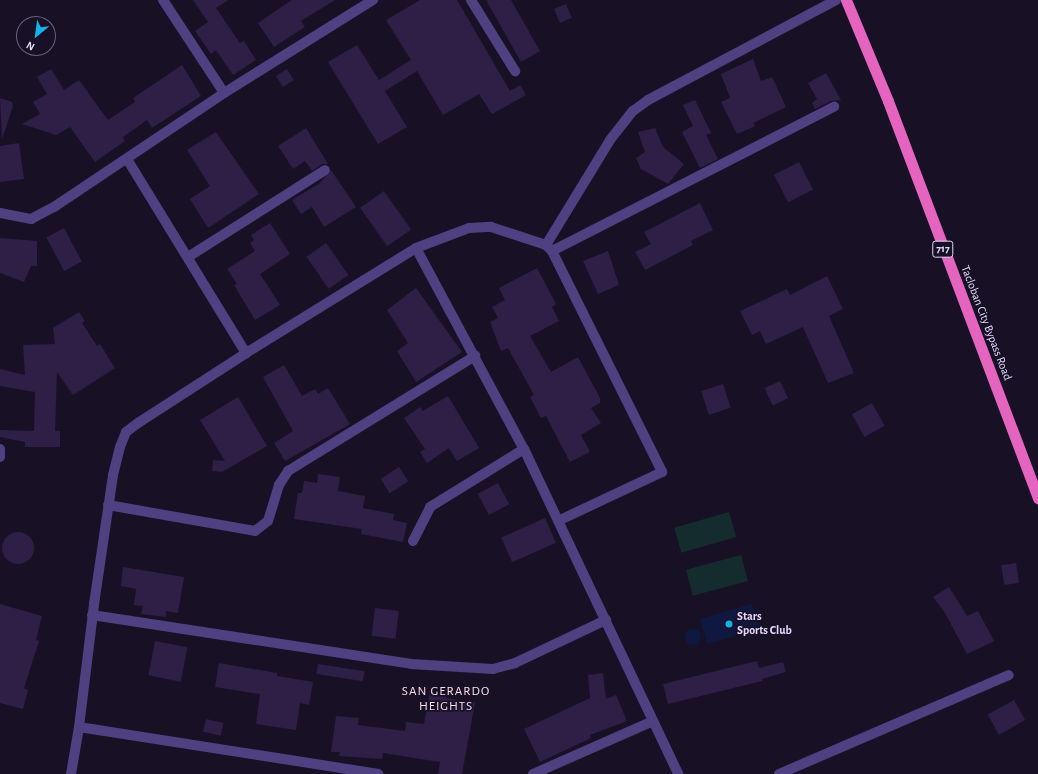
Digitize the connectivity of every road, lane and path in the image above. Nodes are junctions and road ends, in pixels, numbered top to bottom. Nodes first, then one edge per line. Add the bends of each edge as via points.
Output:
1 (163, 0) edge
2 (373, 0) edge
3 (471, 0) edge
4 (836, 0) edge
5 (846, 0) edge
6 (516, 71) dead end
7 (224, 92) junction
8 (834, 108) dead end
9 (127, 159) junction
10 (325, 170) dead end
11 (0, 213) edge
12 (416, 248) junction
13 (549, 248) junction
14 (188, 257) junction
15 (246, 353) junction
16 (476, 356) junction
17 (0, 449) edge
18 (524, 449) junction
19 (0, 457) edge
20 (1038, 500) edge
21 (108, 505) junction
22 (558, 521) junction
23 (413, 541) dead end
24 (92, 615) junction
25 (606, 620) junction
26 (1009, 675) dead end
27 (653, 720) junction
28 (79, 727) junction
29 (71, 774) edge
30 (378, 774) edge
31 (533, 774) edge
32 (678, 774) edge
33 (780, 774) edge

1 - 7 street
2 - 7 street
3 - 6 street
4 - 13 street via 648,100 633,112 614,135
5 - 20 highway, Tacloban City Bypass Road / 717 via 888,101
7 - 9 street
8 - 13 street
9 - 11 street via 31,219
9 - 14 street
10 - 14 street
12 - 13 street via 469,228 484,227 504,230
12 - 15 street
12 - 16 street
13 - 22 street via 662,472
14 - 15 street
15 - 21 street via 126,432 115,468
16 - 18 street
16 - 21 street via 288,471 279,485 268,521 256,531
17 - 19 street
18 - 22 street
18 - 23 street via 430,507
21 - 24 street
22 - 25 street
24 - 25 street via 411,664 493,669 515,663
24 - 28 street
25 - 27 street
26 - 33 street
27 - 31 street
27 - 32 street
28 - 29 street
28 - 30 street

